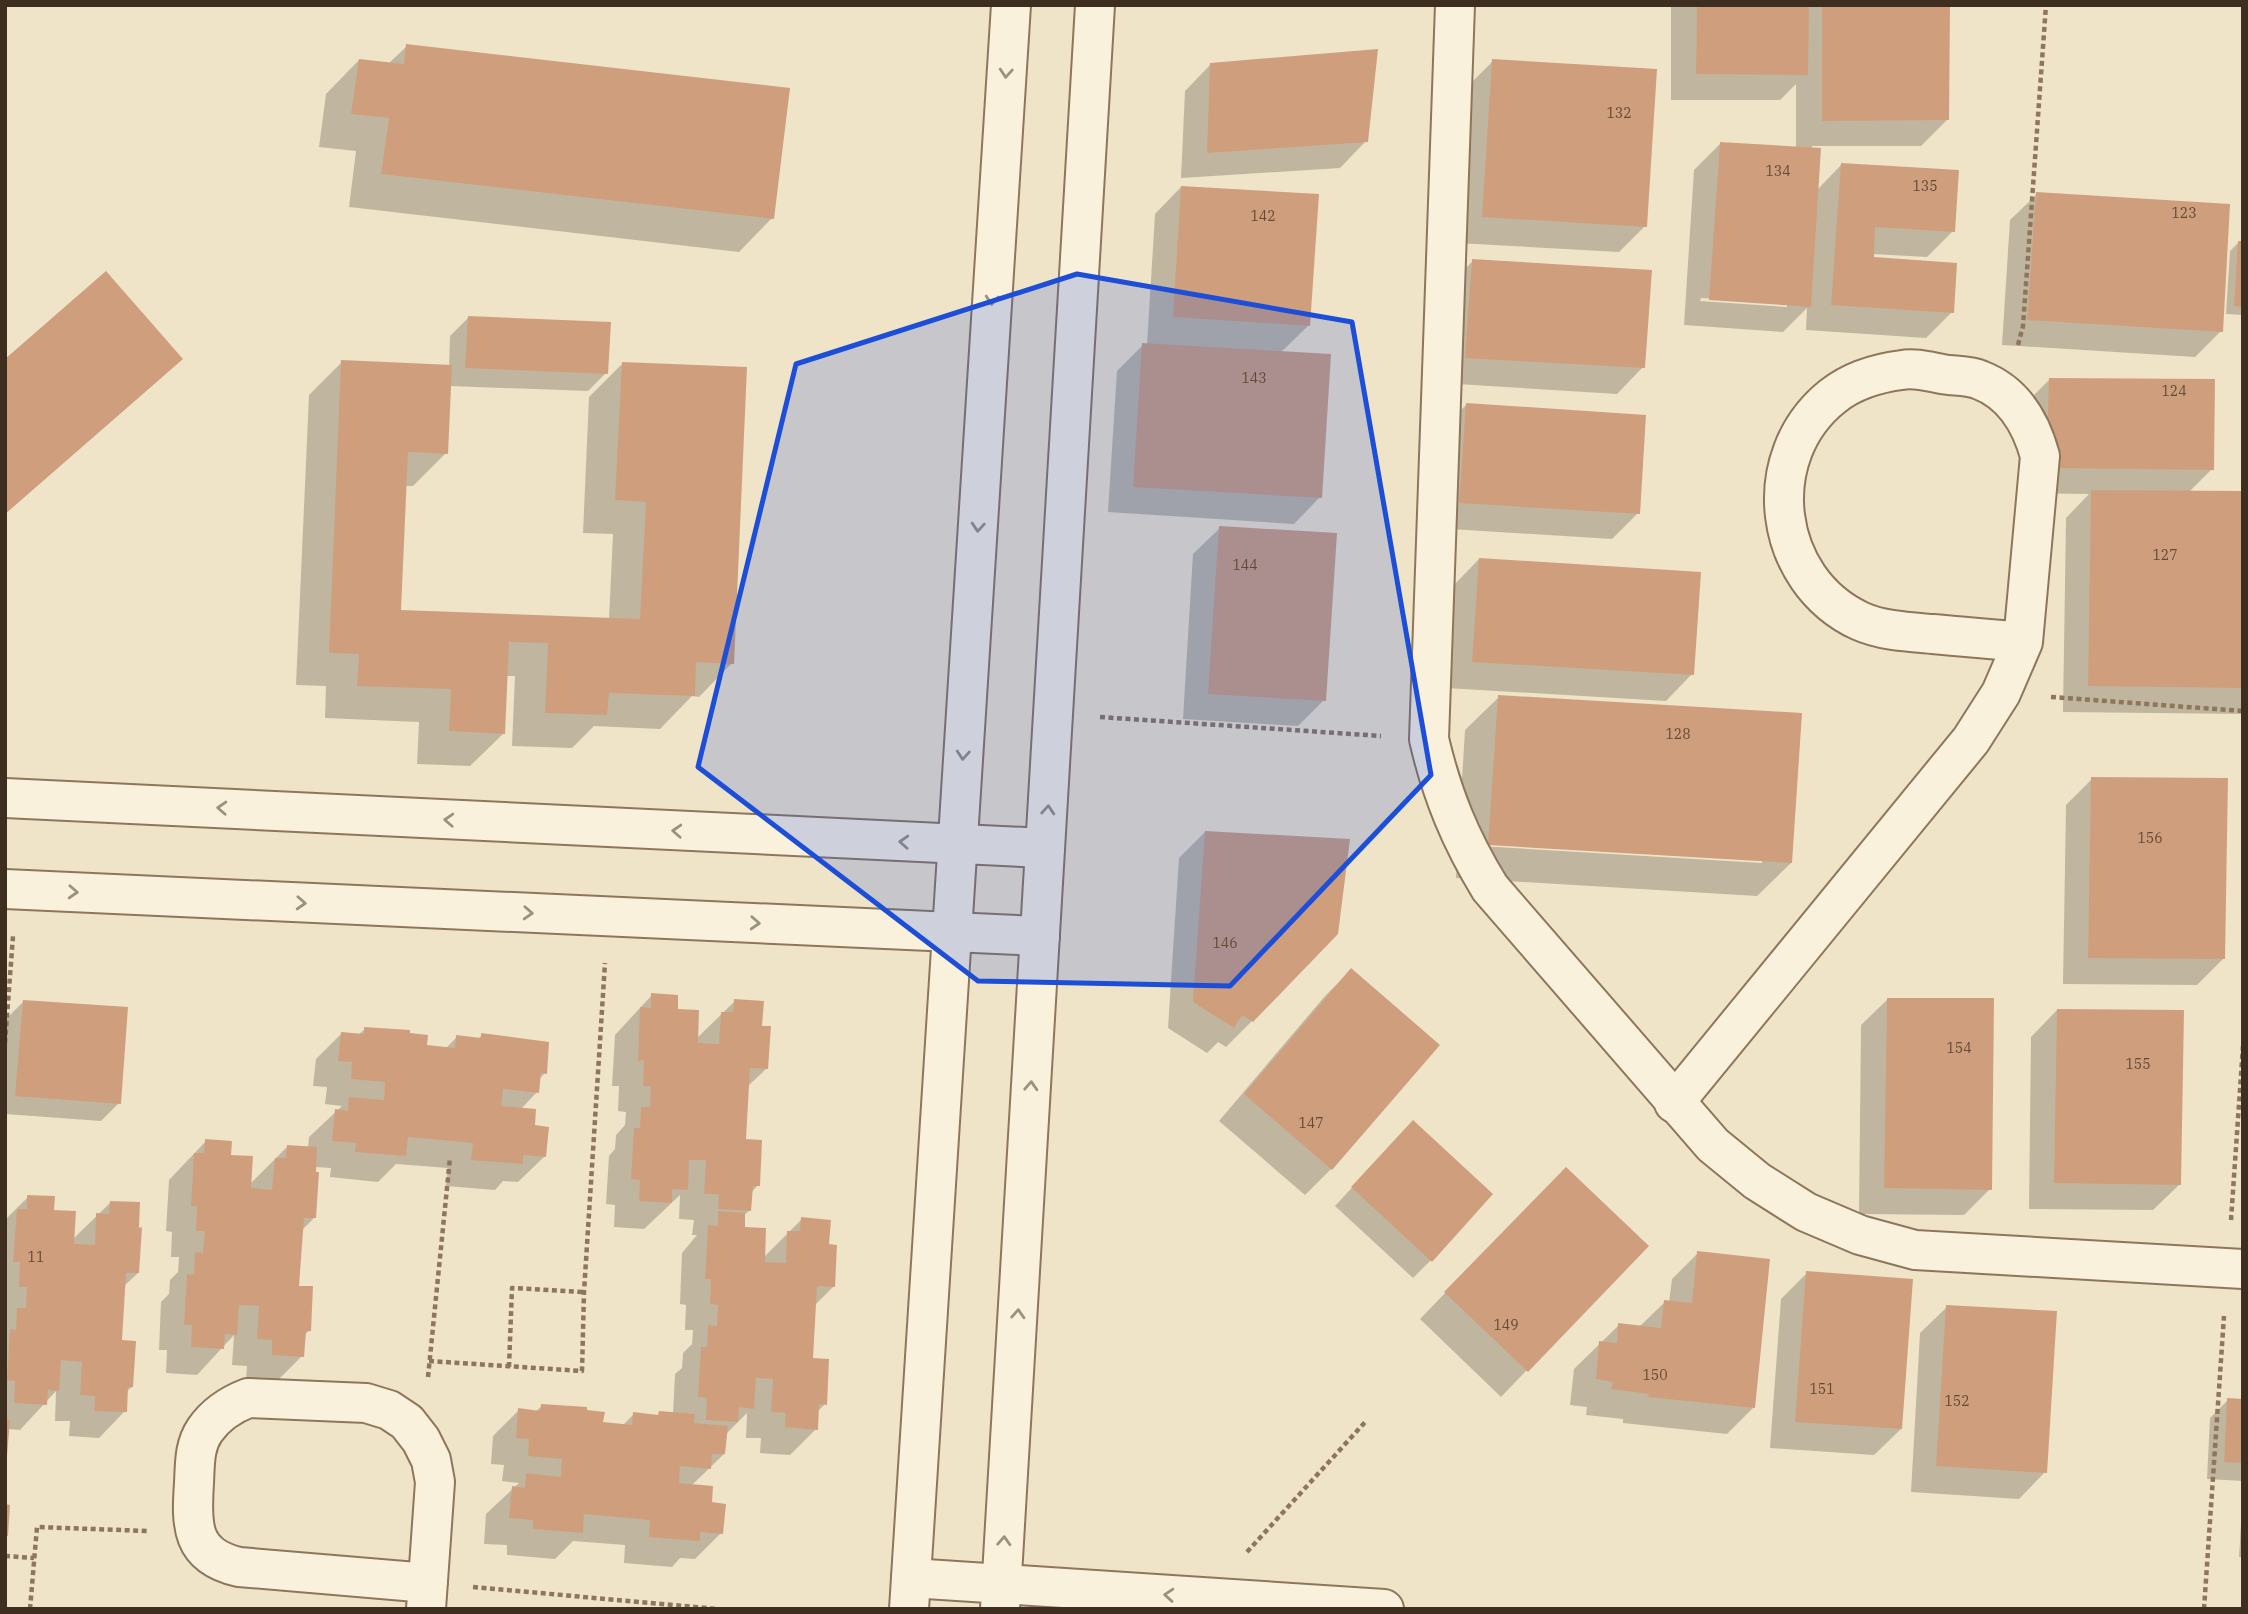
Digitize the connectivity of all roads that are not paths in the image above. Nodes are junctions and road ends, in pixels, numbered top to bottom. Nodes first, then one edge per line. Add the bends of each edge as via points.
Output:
1 (1011, 5) edge
2 (1095, 5) edge
3 (1455, 5) edge
4 (2022, 642) junction
5 (5, 798) edge
6 (958, 845) junction
7 (1045, 848) junction
8 (11, 889) edge
9 (952, 932) junction
10 (1040, 936) junction
11 (1674, 1102) junction
12 (2235, 1269) edge
13 (910, 1593) edge
14 (427, 1596) edge
15 (1001, 1596) edge
16 (1384, 1609) edge

1 -> 6 street
7 -> 2 street
3 - 11 street via 1429,739 1451,817 1490,888
4 - 4 street via 1899,631 1861,621 1828,601 1803,572 1788,536 1783,498 1789,460 1807,425 1833,396 1867,377 1905,369 1979,379 2002,392 2020,410 2033,431 2040,456
4 - 11 street via 2001,693 1970,740
6 -> 5 street
6 - 7 street
6 - 9 street
7 - 10 street
8 -> 9 street
9 - 10 street
9 - 13 street
15 -> 10 street
11 - 12 street via 1713,1145 1757,1181 1806,1212 1860,1235 1915,1250
13 - 15 street
14 - 14 street via 435,1482 431,1460 407,1422 366,1403 248,1398 215,1417 196,1451 192,1514 205,1551 221,1563 239,1567
16 -> 15 street via 1207,1597

